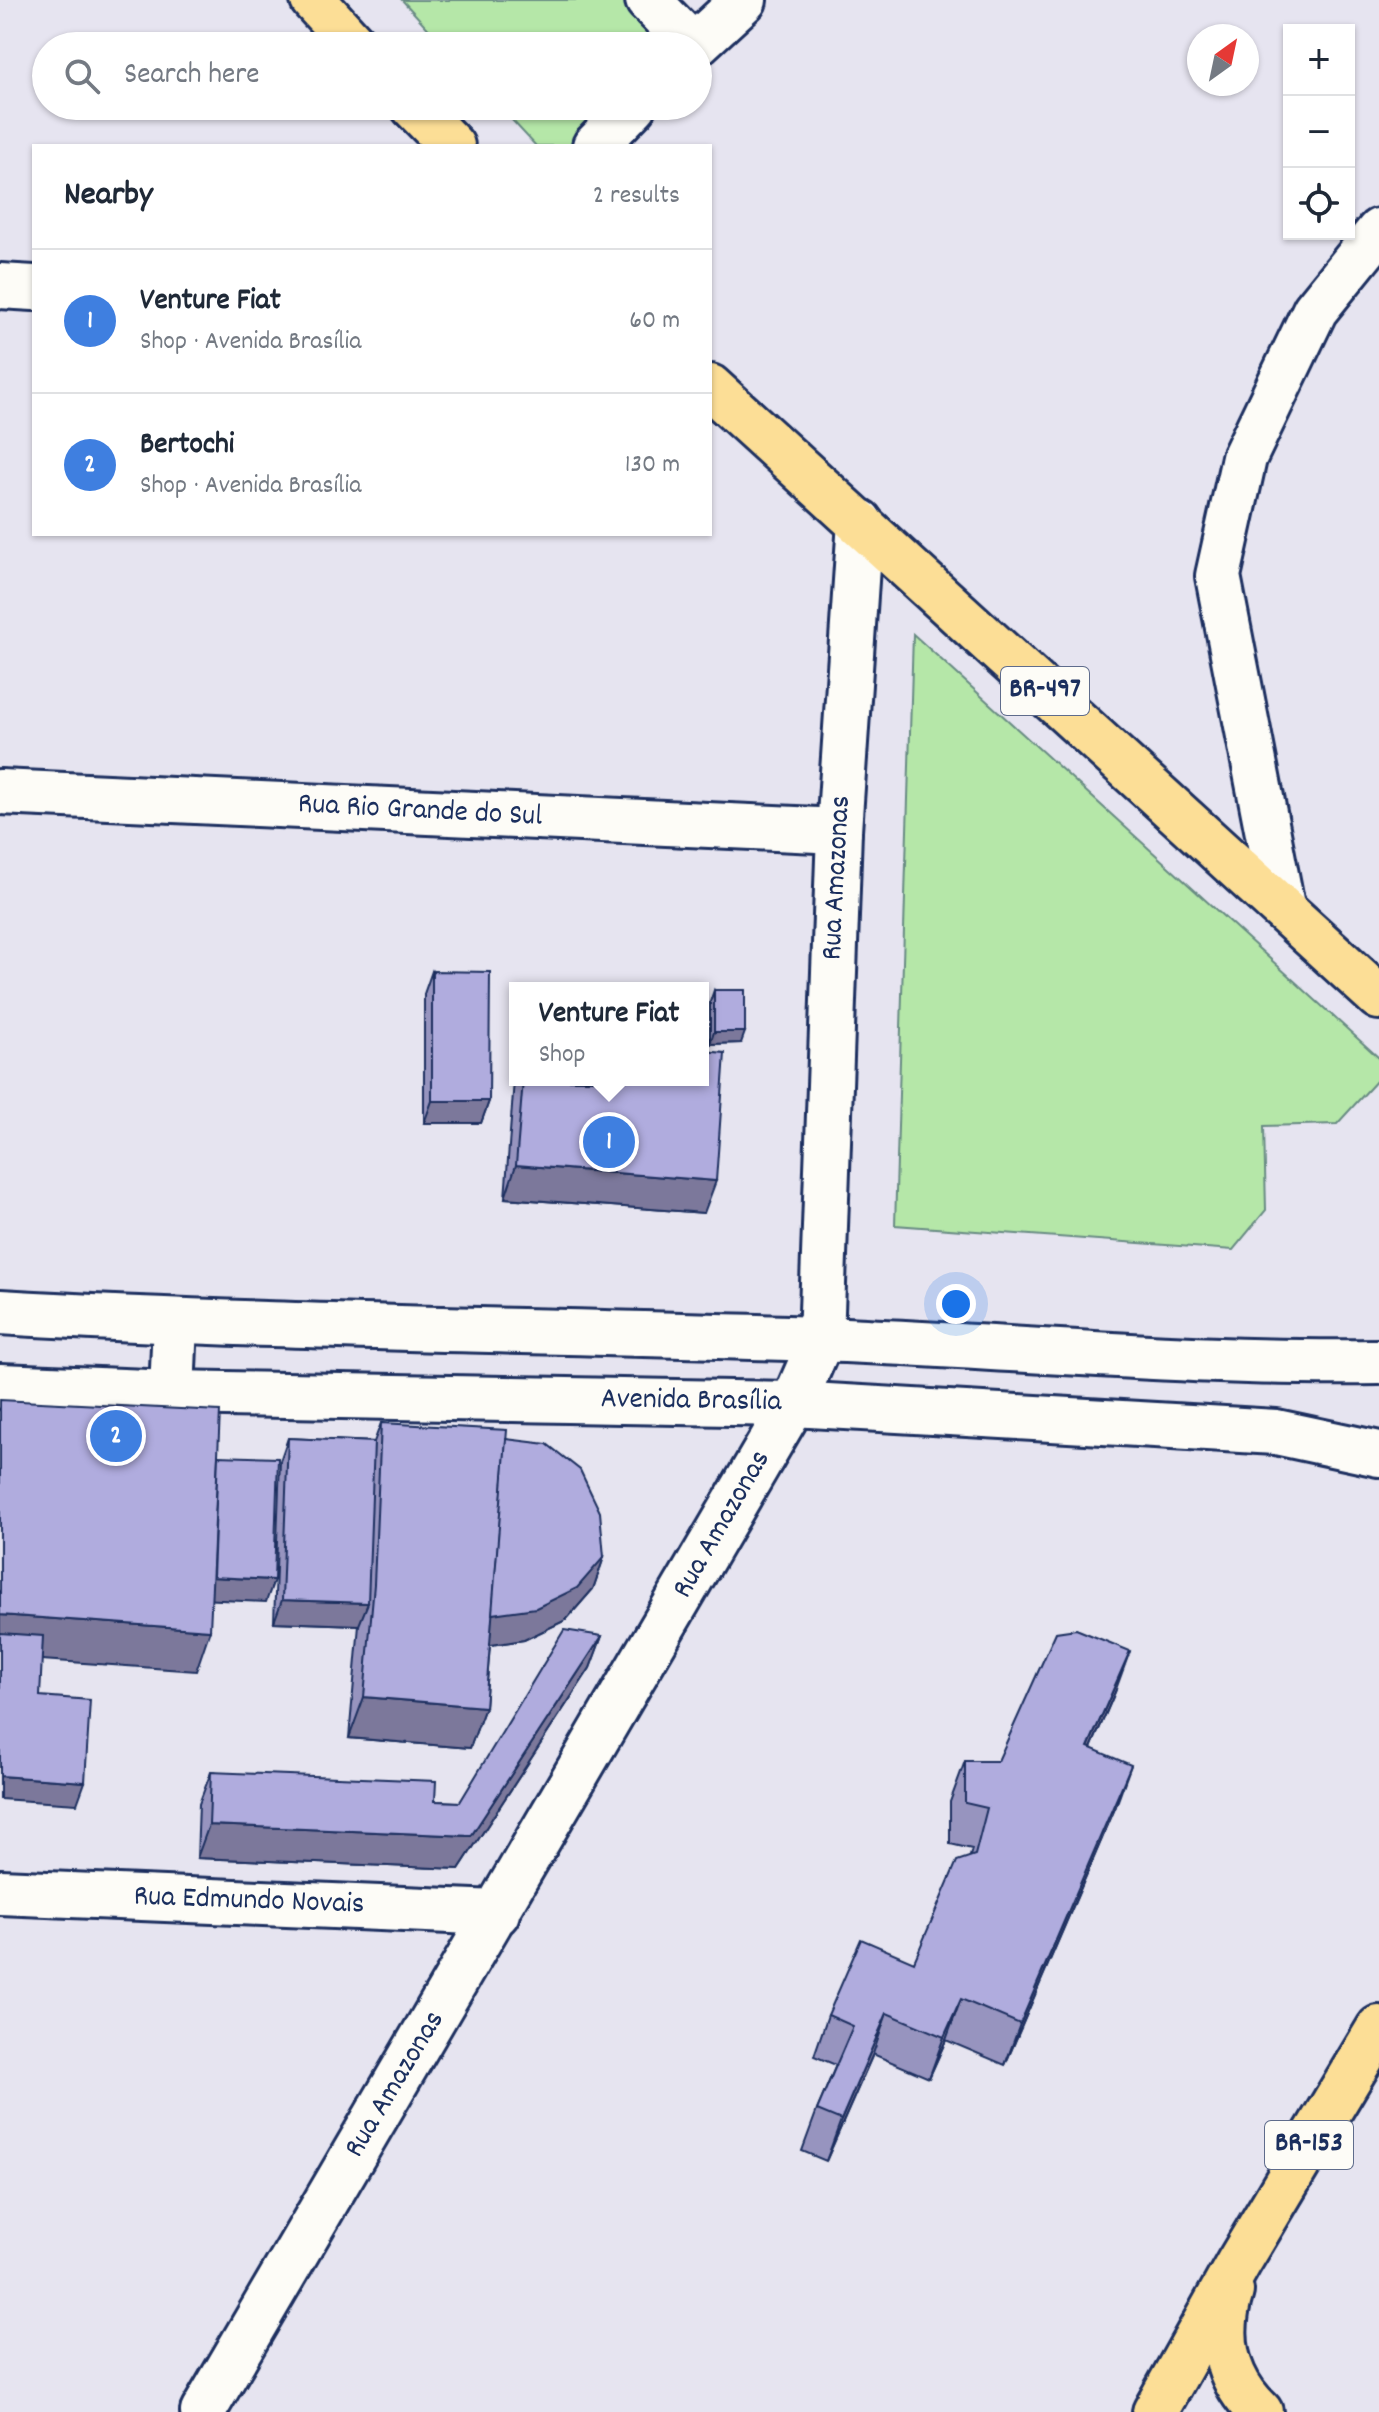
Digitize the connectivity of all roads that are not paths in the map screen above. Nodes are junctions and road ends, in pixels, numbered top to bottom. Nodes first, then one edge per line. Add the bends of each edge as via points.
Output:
1 (313, 0) edge
2 (648, 0) edge
3 (744, 0) edge
4 (342, 32) edge
5 (679, 32) edge
6 (709, 32) edge
7 (427, 120) edge
8 (620, 120) edge
9 (450, 144) edge
10 (597, 144) edge
11 (1379, 231) edge
12 (0, 286) edge
13 (32, 288) edge
14 (712, 389) edge
15 (860, 522) junction
16 (0, 792) edge
17 (839, 831) junction
18 (1282, 906) junction
19 (1379, 997) edge
20 (0, 1312) edge
21 (175, 1322) junction
22 (821, 1340) junction
23 (1379, 1362) edge
24 (1277, 1363) junction
25 (0, 1386) edge
26 (172, 1393) junction
27 (793, 1404) junction
28 (1276, 1432) junction
29 (1379, 1454) edge
30 (0, 1892) edge
31 (497, 1913) junction
32 (1379, 2028) edge
33 (1239, 2262) junction
34 (203, 2412) edge
35 (1155, 2412) edge
36 (1260, 2412) edge

1 - 4 highway
2 - 5 street
3 - 6 street
7 - 9 highway
8 - 10 street
11 - 18 street via 1315,310 1244,458 1218,576
12 - 13 street
14 - 15 highway, BR-497
15 - 17 street, Rua Amazonas
15 - 18 highway, BR-497
16 - 17 street, Rua Rio Grande do Sul
17 - 22 street, Rua Amazonas
18 - 19 highway, BR-497
20 - 21 street
21 - 22 street
21 - 26 street
22 - 24 street
22 - 27 street, Rua Amazonas
23 - 24 street
24 - 28 street
25 - 26 street, Avenida Brasília
26 - 27 street, Avenida Brasília
27 - 28 street, Avenida Brasília
27 - 31 street, Rua Amazonas
28 - 29 street, Avenida Brasília
30 - 31 street, Rua Edmundo Novais
31 - 34 street, Rua Amazonas
32 - 33 highway, BR-153
33 - 35 highway, BR-153
33 - 36 highway via 1223,2317 1227,2361 1241,2394

